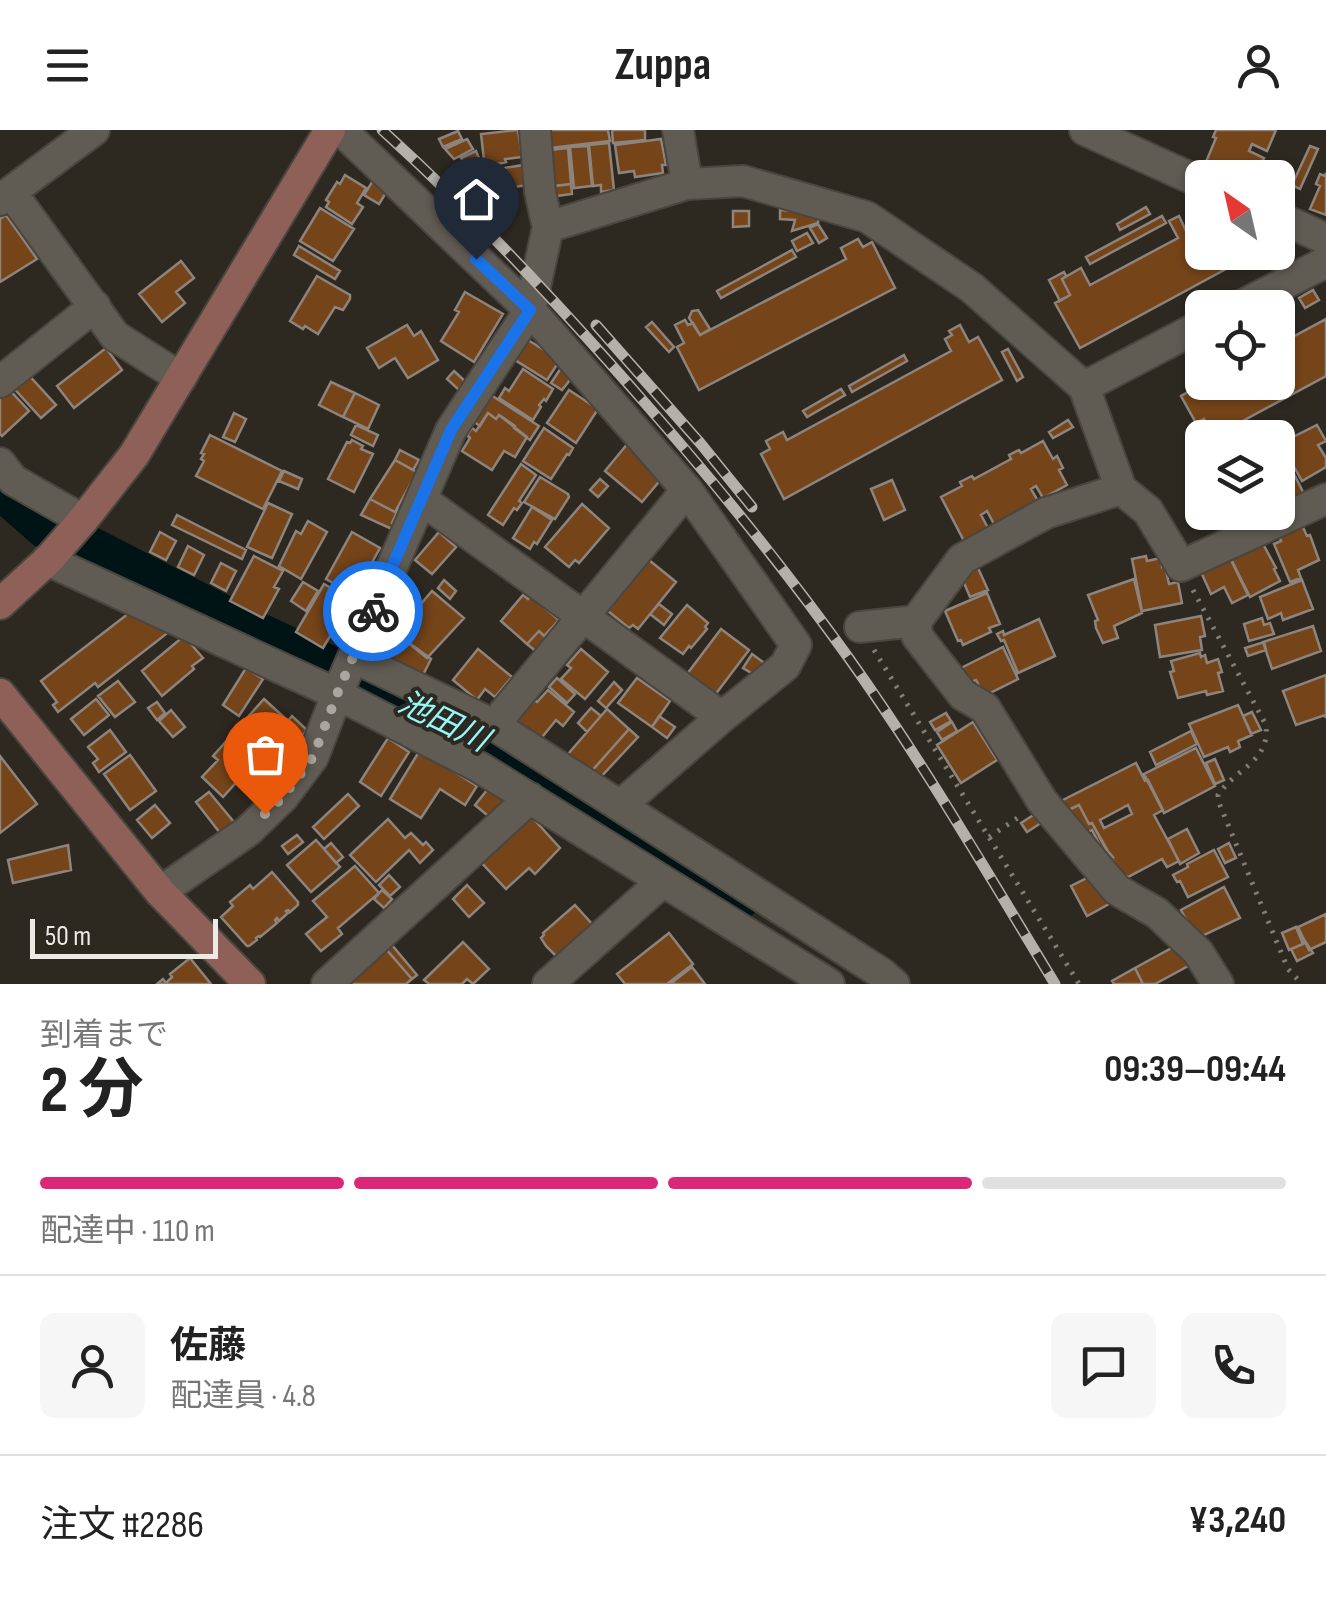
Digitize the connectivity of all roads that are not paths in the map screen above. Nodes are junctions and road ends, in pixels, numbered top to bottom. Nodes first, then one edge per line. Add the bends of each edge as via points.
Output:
1 (94, 130) edge
2 (330, 130) edge
3 (342, 130) edge
4 (534, 130) edge
5 (678, 130) edge
6 (1085, 130) edge
7 (1185, 176) edge
8 (687, 184) junction
9 (6, 196) edge
10 (1295, 226) edge
11 (548, 227) junction
12 (1326, 240) edge
13 (1326, 262) edge
14 (1272, 290) edge
15 (95, 306) junction
16 (530, 310) junction
17 (1185, 334) edge
18 (182, 378) junction
19 (0, 382) edge
20 (1084, 387) junction
21 (0, 464) edge
22 (687, 490) junction
23 (1121, 490) junction
24 (421, 499) junction
25 (1326, 499) edge
26 (83, 521) junction
27 (48, 560) junction
28 (0, 604) edge
29 (585, 617) junction
30 (916, 621) junction
31 (860, 627) road end
32 (353, 658) junction
33 (337, 693) junction
34 (0, 694) edge
35 (722, 717) junction
36 (494, 725) junction
37 (530, 798) junction
38 (621, 806) junction
39 (663, 880) junction
40 (160, 892) junction
41 (250, 984) edge
42 (328, 984) edge
43 (548, 984) edge
44 (829, 984) edge
45 (894, 984) edge
46 (1218, 984) edge

1 - 9 street
2 - 18 street
3 - 16 street
4 - 11 street
5 - 8 street
6 - 7 street
8 - 11 street
8 - 20 street via 743,180 867,217 972,288
9 - 15 street
10 - 12 street
11 - 16 street
13 - 14 street
15 - 18 street via 115,336
15 - 19 street
16 - 22 street
16 - 24 street via 451,430
17 - 20 street
18 - 26 street
20 - 23 street
21 - 26 street via 13,480
22 - 29 street
22 - 35 street via 796,645 785,666
23 - 25 street via 1148,511 1181,566
23 - 30 street via 1046,513 962,559
24 - 29 street
24 - 32 street
26 - 27 street
27 - 28 street
27 - 33 street
29 - 35 street
29 - 36 street
30 - 31 street
30 - 46 street via 917,636 963,695 985,708 1042,801 1117,890 1157,913 1198,952
32 - 33 street
32 - 36 street
33 - 37 street
33 - 40 street via 313,757 283,797 248,831
34 - 40 street
35 - 38 street
36 - 38 street
37 - 39 street
37 - 42 street
38 - 45 street
39 - 43 street
39 - 44 street
40 - 41 street

